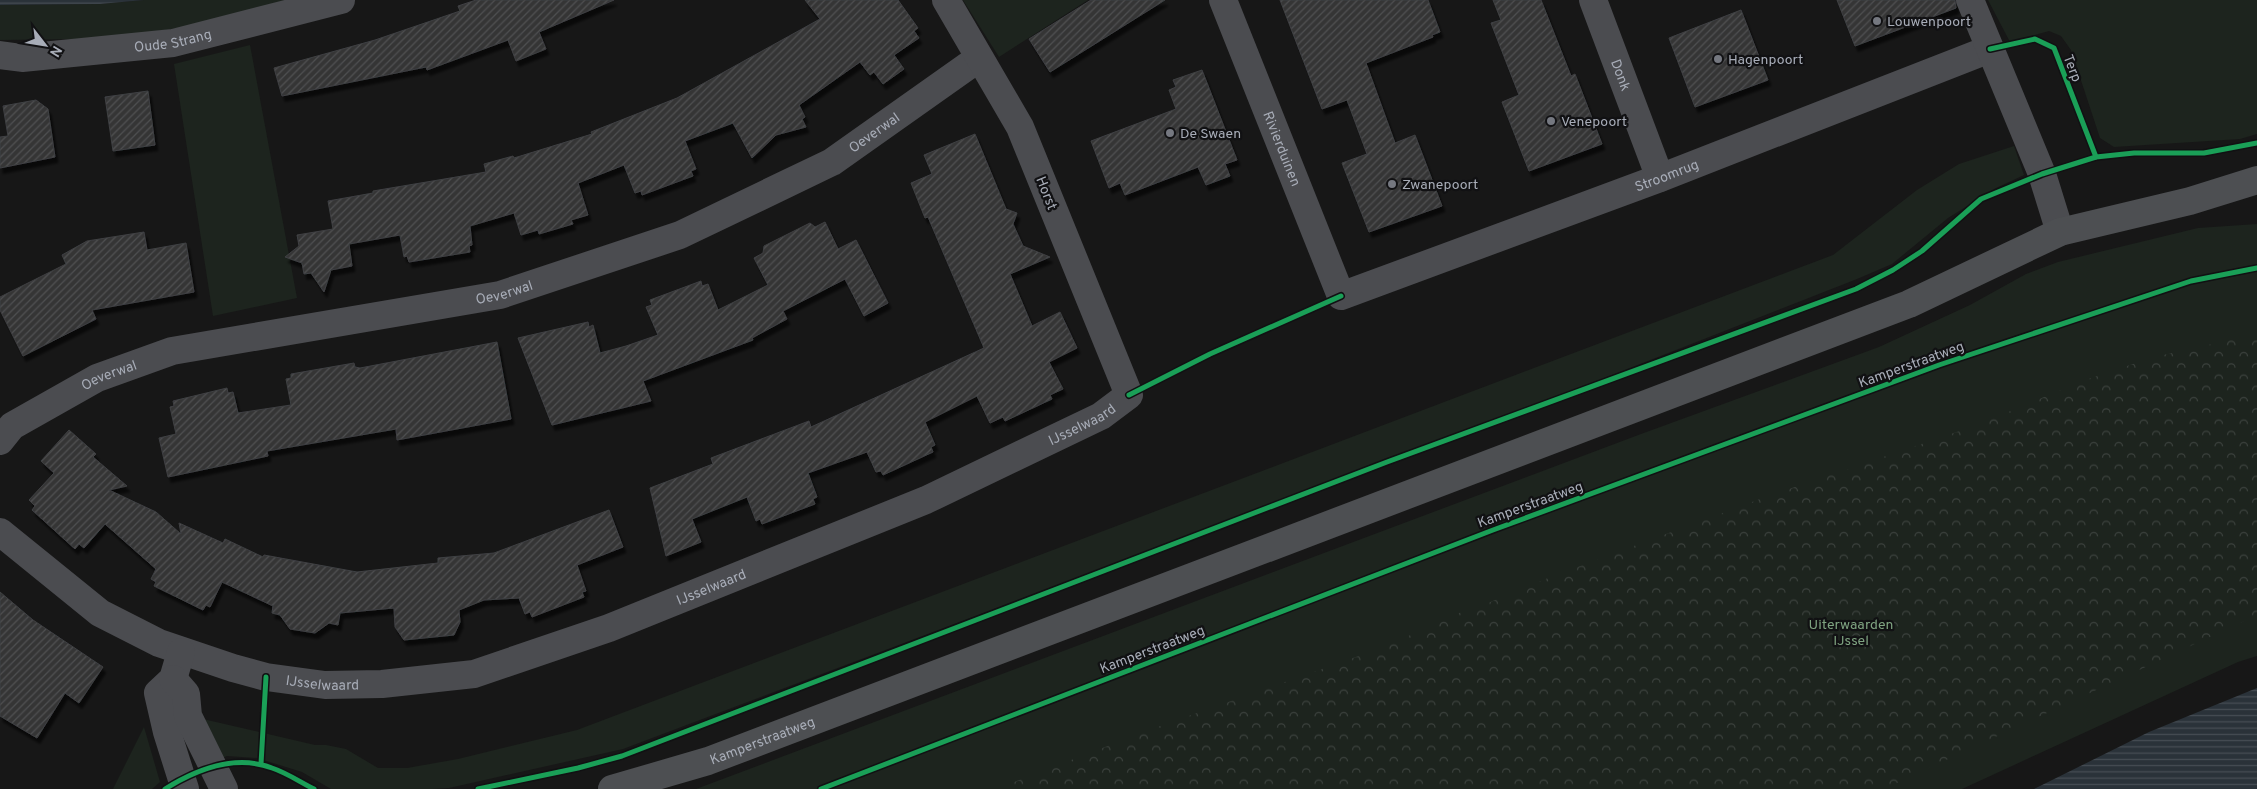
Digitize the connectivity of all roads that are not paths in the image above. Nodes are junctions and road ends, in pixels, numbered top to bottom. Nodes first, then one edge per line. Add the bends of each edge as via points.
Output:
1 (341, 0) edge
2 (946, 0) edge
3 (1223, 0) edge
4 (1593, 0) edge
5 (1970, 0) edge
6 (1990, 49) junction
7 (0, 55) edge
8 (979, 58) junction
9 (1660, 178) junction
10 (2257, 180) edge
11 (2060, 232) junction
12 (1341, 296) joint
13 (1129, 395) joint
14 (0, 441) edge
15 (0, 532) edge
16 (181, 652) junction
17 (173, 679) junction
18 (185, 789) edge
19 (224, 789) edge
20 (612, 789) edge

1 - 7 street, Oude Strang via 173,42 22,58
2 - 8 street, Horst
3 - 12 street, Rivierduinen
4 - 9 street, Donk
5 - 6 street
6 - 9 street, Stroomrug
6 - 11 street via 2042,174
8 - 13 street, Horst via 1020,127
8 - 14 street, Oeverwal via 832,162 680,235 500,295 172,351 97,378 12,426
9 - 12 street, Stroomrug
10 - 11 main road, Kamperstraatweg via 2190,201
11 - 20 main road, Kamperstraatweg via 1909,304 708,761
13 - 16 street, IJsselwaard via 1101,416 926,500 609,628 474,674 382,684 326,685 266,677
15 - 16 street, IJsselwaard via 100,613
16 - 17 street
17 - 18 street via 158,693
17 - 19 street via 186,694 188,716

